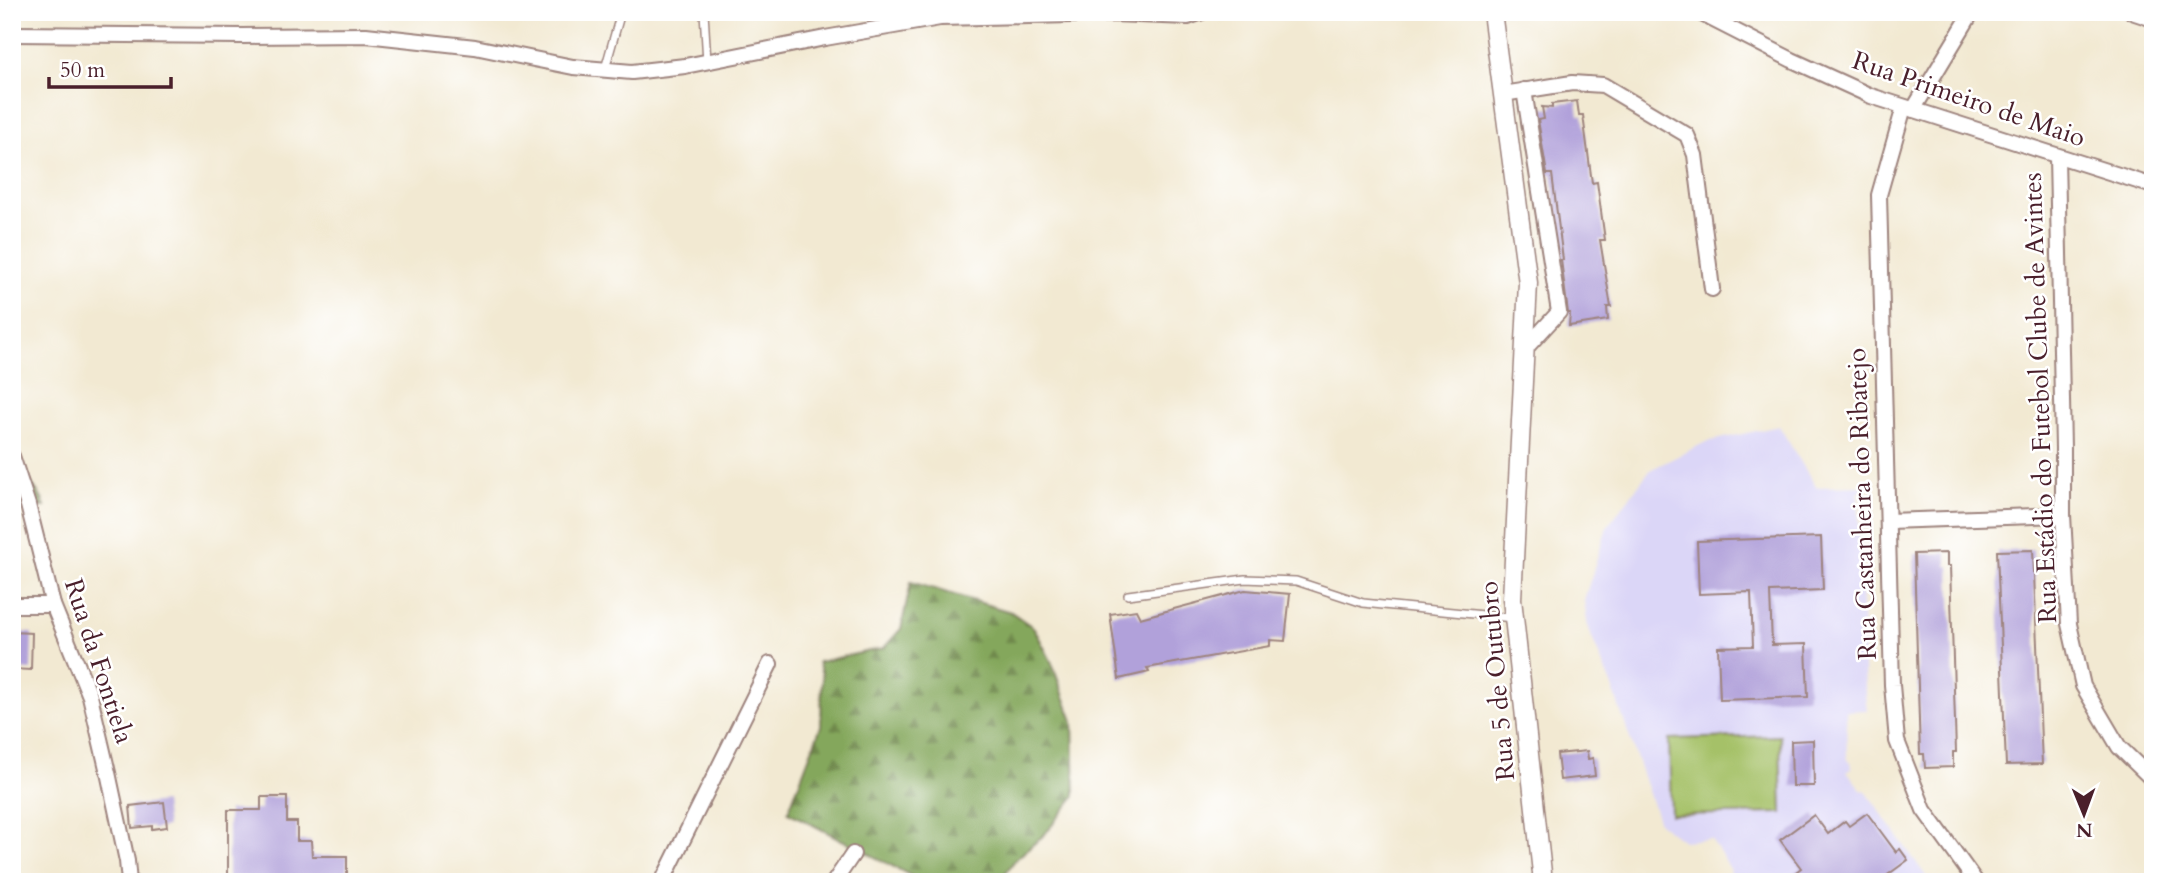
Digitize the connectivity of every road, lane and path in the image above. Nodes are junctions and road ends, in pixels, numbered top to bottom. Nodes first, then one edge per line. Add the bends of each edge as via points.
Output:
1 (621, 12) edge
2 (704, 12) edge
3 (1202, 12) edge
4 (1492, 12) edge
5 (1698, 12) edge
6 (1972, 12) edge
7 (2132, 12) edge
8 (2153, 19) edge
9 (12, 34) edge
10 (707, 62) junction
11 (604, 70) junction
12 (1524, 90) junction
13 (1503, 94) junction
14 (1909, 108) junction
15 (2057, 156) junction
16 (2153, 186) edge
17 (1712, 289) dead end
18 (1525, 349) junction
19 (12, 456) edge
20 (2063, 515) junction
21 (1888, 521) junction
22 (1128, 595) dead end
23 (12, 605) edge
24 (53, 605) junction
25 (1514, 618) junction
26 (770, 664) dead end
27 (2153, 780) edge
28 (853, 854) dead end
29 (129, 882) edge
30 (662, 882) edge
31 (834, 882) edge
32 (1543, 882) edge
33 (1976, 882) edge

1 - 11 lane
2 - 10 lane
3 - 10 street via 1188,17 940,18
4 - 13 street, Rua 5 de Outubro
5 - 14 street, Rua Primeiro de Maio via 1871,96
6 - 14 street, Rua Castanheira do Ribatejo
7 - 8 street
9 - 11 street via 366,35 475,47
10 - 11 street via 632,72
12 - 13 street
12 - 17 street via 1572,83 1603,85 1687,135 1695,155
12 - 18 street via 1559,312
13 - 18 street, Rua 5 de Outubro via 1528,283
14 - 15 street, Rua Primeiro de Maio
14 - 21 street, Rua Castanheira do Ribatejo via 1879,195
15 - 16 street, Rua Primeiro de Maio
15 - 20 street, Rua Estádio do Futebol Clube de Avintes
18 - 25 street, Rua 5 de Outubro
19 - 24 street, Rua da Fontiela
20 - 21 street
20 - 27 street, Rua Estádio do Futebol Clube de Avintes via 2069,624 2083,686 2119,747
21 - 33 street, Rua Castanheira do Ribatejo via 1897,741 1924,810
22 - 25 lane via 1245,579 1296,581 1363,603
23 - 24 street
24 - 29 street, Rua da Fontiela via 90,696
25 - 32 street, Rua 5 de Outubro
26 - 30 street
28 - 31 street

